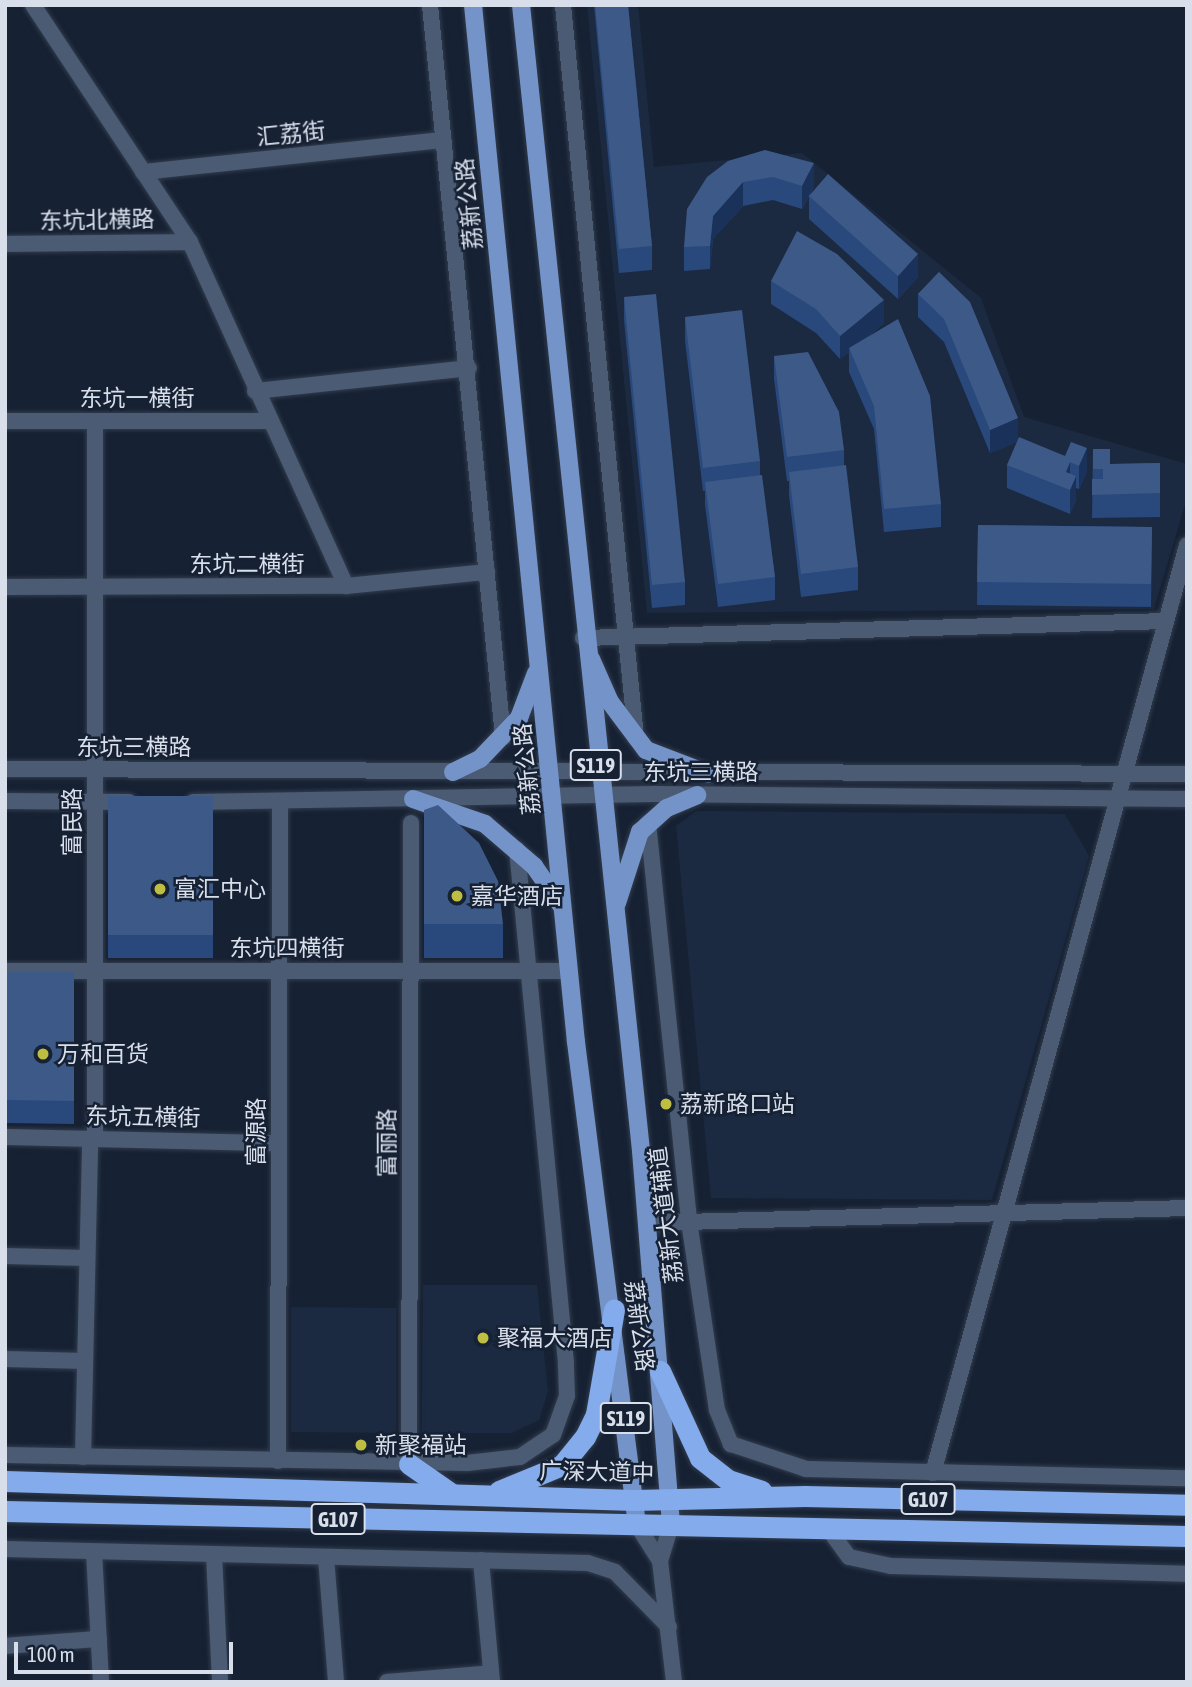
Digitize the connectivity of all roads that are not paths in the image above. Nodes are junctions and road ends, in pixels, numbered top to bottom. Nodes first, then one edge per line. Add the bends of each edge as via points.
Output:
1 (33, 5) edge
2 (430, 5) edge
3 (473, 5) edge
4 (521, 5) edge
5 (563, 5) edge
6 (443, 140) junction
7 (142, 172) junction
8 (190, 242) junction
9 (5, 244) edge
10 (469, 368) junction
11 (255, 391) junction
12 (5, 421) edge
13 (95, 421) junction
14 (269, 421) junction
15 (1187, 545) edge
16 (487, 572) junction
17 (95, 586) junction
18 (346, 586) junction
19 (5, 587) edge
20 (1165, 621) junction
21 (627, 633) junction
22 (583, 638) junction
23 (538, 659) junction
24 (503, 737) junction
25 (636, 738) junction
26 (5, 769) edge
27 (95, 769) junction
28 (453, 772) junction
29 (553, 772) junction
30 (1122, 773) junction
31 (597, 774) junction
32 (1187, 774) edge
33 (709, 775) junction
34 (599, 795) junction
35 (697, 795) junction
36 (555, 796) junction
37 (413, 799) junction
38 (1115, 799) junction
39 (1187, 799) edge
40 (5, 801) edge
41 (95, 802) junction
42 (148, 802) edge
43 (174, 802) edge
44 (280, 803) junction
45 (411, 823) dead end
46 (648, 823) junction
47 (517, 849) junction
48 (564, 909) junction
49 (614, 916) junction
50 (5, 971) edge
51 (95, 971) junction
52 (280, 971) junction
53 (411, 971) junction
54 (528, 971) junction
55 (569, 971) junction
56 (5, 1137) edge
57 (92, 1138) junction
58 (279, 1143) junction
59 (1187, 1208) edge
60 (1002, 1216) junction
61 (689, 1221) junction
62 (648, 1223) junction
63 (5, 1256) edge
64 (87, 1258) junction
65 (614, 1310) junction
66 (5, 1359) edge
67 (85, 1361) junction
68 (660, 1371) junction
69 (5, 1455) edge
70 (83, 1457) junction
71 (278, 1461) junction
72 (409, 1464) junction
73 (933, 1473) junction
74 (1187, 1478) edge
75 (5, 1481) edge
76 (454, 1495) junction
77 (483, 1496) junction
78 (805, 1496) junction
79 (634, 1500) junction
80 (669, 1500) junction
81 (1187, 1505) edge
82 (5, 1511) edge
83 (637, 1525) junction
84 (671, 1525) junction
85 (830, 1531) junction
86 (1187, 1536) edge
87 (5, 1549) edge
88 (94, 1552) junction
89 (214, 1554) junction
90 (326, 1557) junction
91 (481, 1560) junction
92 (660, 1560) junction
93 (1187, 1574) edge
94 (669, 1627) junction
95 (99, 1639) junction
96 (5, 1646) edge
97 (492, 1678) edge
98 (101, 1682) edge
99 (220, 1682) edge
100 (336, 1682) edge
101 (387, 1682) edge
102 (674, 1682) edge

1 - 7 street
2 - 6 street
3 - 23 main road, 荔新公路 / S119
4 - 22 main road, 荔新公路 / S119
5 - 21 street
6 - 7 street, 汇荔街
6 - 10 street
7 - 8 street
8 - 9 street, 东坑北横路
8 - 11 street
10 - 11 street
10 - 16 street
11 - 14 street
12 - 13 street, 东坑一横街
13 - 14 street, 东坑一横街
13 - 17 street, 富民路
14 - 18 street
15 - 20 street
16 - 18 street, 东坑二横街
16 - 24 street
17 - 18 street, 东坑二横街
17 - 19 street, 东坑二横街
17 - 27 street, 富民路
20 - 21 street
20 - 30 street
21 - 22 street
21 - 25 street
22 - 25 main road via 610,702
22 - 31 main road, 荔新公路 / S119
23 - 24 main road via 530,698
23 - 29 main road, 荔新公路 / S119
24 - 28 main road
25 - 33 main road via 666,762
26 - 27 street, 东坑三横路
27 - 28 street, 东坑三横路
27 - 41 street, 富民路
28 - 29 street, 东坑三横路
29 - 31 street, 东坑三横路
29 - 36 main road, 荔新公路 / S119
30 - 32 street, 东坑三横路
30 - 33 street, 东坑三横路
30 - 38 street
31 - 33 street, 东坑三横路
31 - 34 main road, 荔新公路 / S119
34 - 35 street, 东坑三横路
34 - 36 street, 东坑三横路
34 - 49 main road, 荔新公路 / S119
35 - 38 street, 东坑三横路
35 - 46 main road
36 - 37 street, 东坑三横路
36 - 48 main road, 荔新公路 / S119
37 - 44 street, 东坑三横路
37 - 47 main road via 461,811
38 - 39 street, 东坑三横路
38 - 60 street
40 - 41 street
41 - 42 street
41 - 51 street, 富民路
43 - 44 street, 东坑三横路
44 - 52 street, 富源路
45 - 53 street, 富丽路
46 - 49 main road via 632,848
46 - 61 street, 荔新大道辅道
47 - 48 main road
47 - 54 street
48 - 55 main road, 荔新公路 / S119
49 - 62 main road, 荔新公路 / S119
50 - 51 street, 东坑四横街
51 - 52 street, 东坑四横街
51 - 57 street, 富民路
52 - 53 street, 东坑四横街
52 - 58 street, 富源路
53 - 54 street, 东坑四横街
53 - 72 street, 富丽路
54 - 55 street, 东坑四横街
54 - 72 street via 567,1396 553,1435 540,1448 500,1461
55 - 65 main road, 荔新公路 / S119 via 596,1216
56 - 57 street, 东坑五横街
57 - 58 street, 东坑五横街
57 - 64 street, 富民路
58 - 71 street, 富源路
59 - 60 street
60 - 61 street
60 - 73 street
61 - 62 street
61 - 73 street, 荔新大道辅道 via 723,1432 744,1452 806,1469
62 - 68 main road, 荔新公路 / S119
63 - 64 street
64 - 67 street, 富民路
65 - 77 highway via 596,1414 573,1455 542,1477
65 - 79 main road, 荔新公路 / S119
66 - 67 street
67 - 70 street, 富民路
68 - 78 highway via 691,1446 712,1471 746,1489
68 - 80 main road, 荔新公路 / S119
69 - 70 street
70 - 71 street
71 - 72 street
72 - 76 highway
73 - 74 street
75 - 76 highway, 广深大道中 / G107
76 - 77 highway, 广深大道中 / G107
77 - 79 highway, 广深大道中 / G107
78 - 80 highway, 广深大道中 / G107
78 - 81 highway, 广深大道中 / G107
79 - 80 highway, 广深大道中 / G107
79 - 83 main road, 荔新公路 / S119
80 - 84 main road, 荔新公路 / S119
82 - 83 highway, G107
83 - 84 highway, G107
83 - 92 street
84 - 85 highway, G107
84 - 92 street
85 - 86 highway, G107
85 - 93 street via 849,1556 891,1566
87 - 88 street
88 - 89 street
88 - 95 street
89 - 90 street
89 - 99 street
90 - 91 street
90 - 100 street
91 - 94 street via 602,1565
91 - 97 street
92 - 94 street
94 - 102 street
95 - 96 street
95 - 98 street
97 - 101 street

